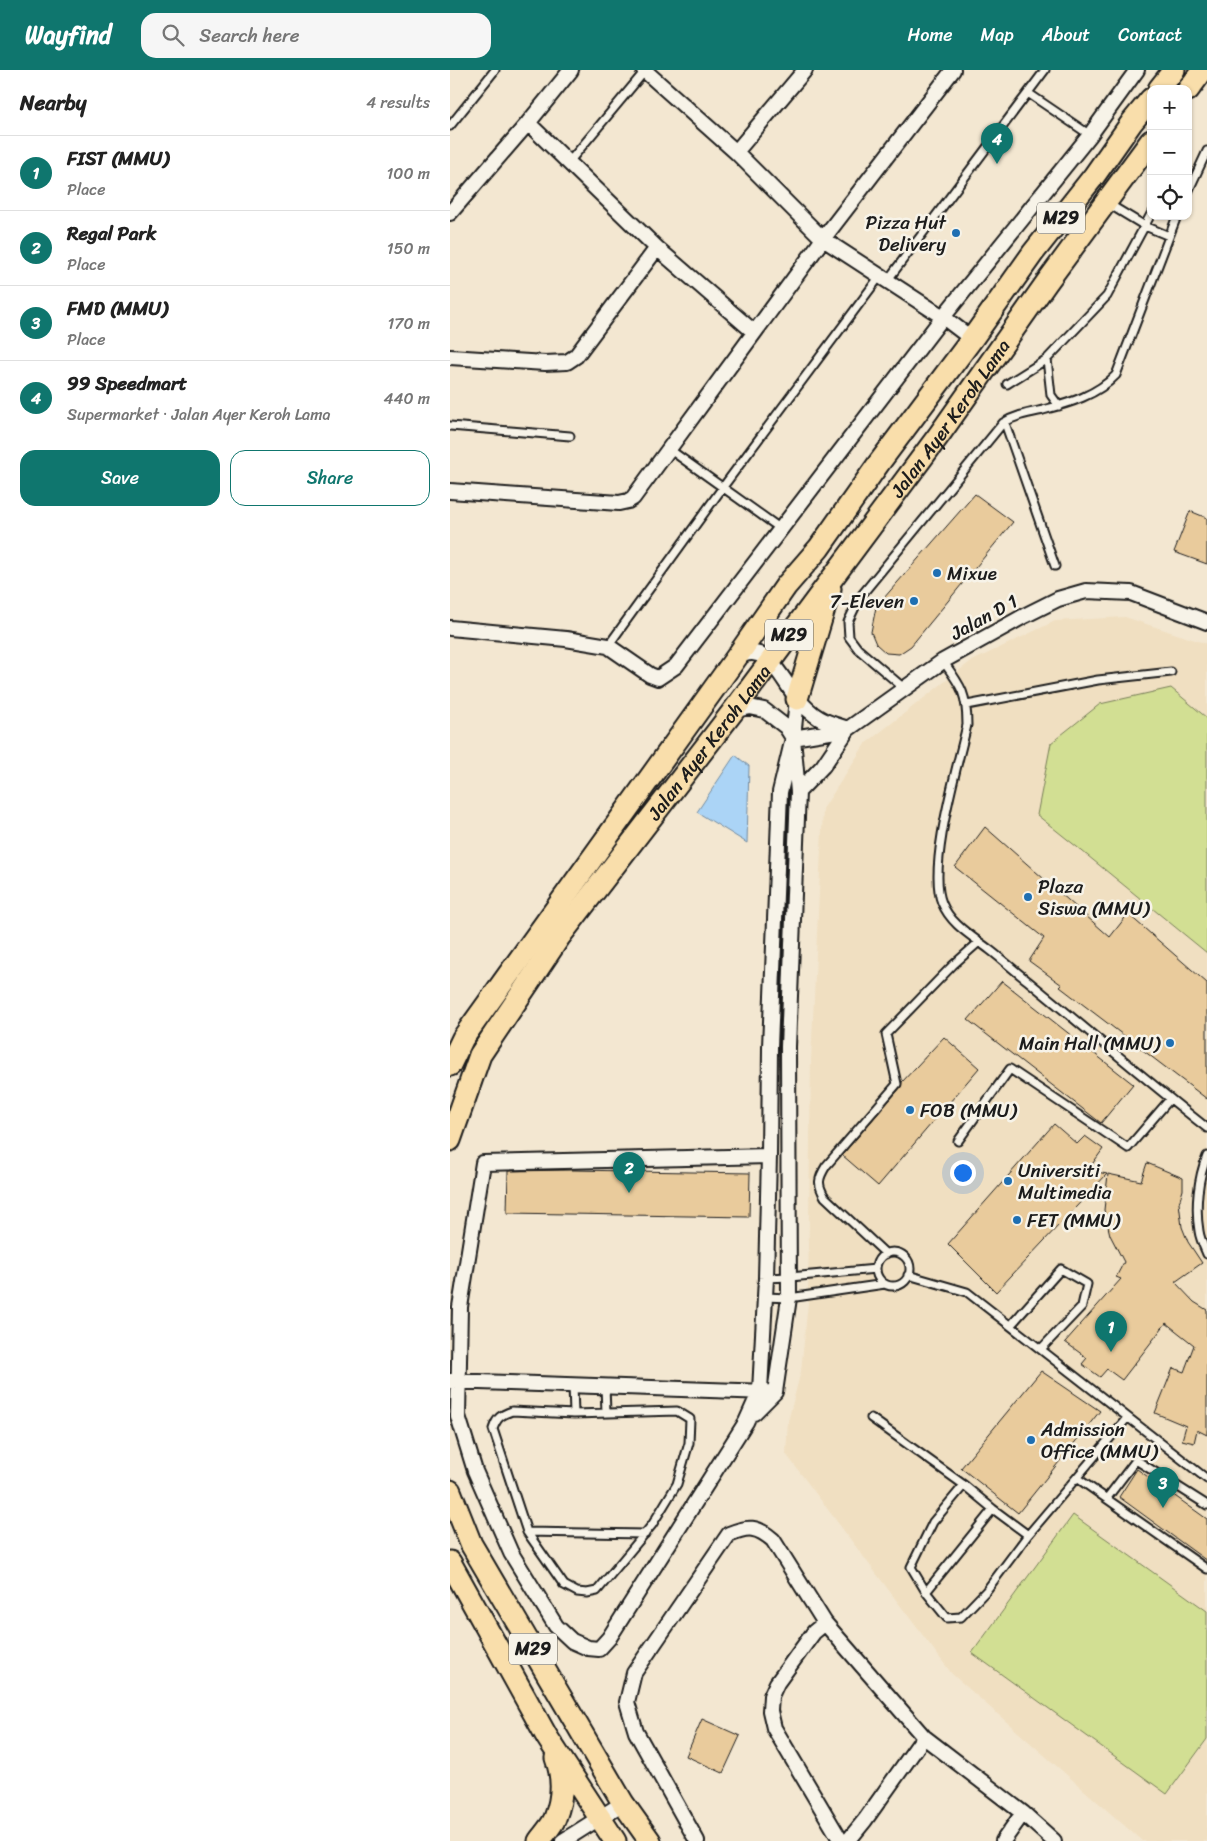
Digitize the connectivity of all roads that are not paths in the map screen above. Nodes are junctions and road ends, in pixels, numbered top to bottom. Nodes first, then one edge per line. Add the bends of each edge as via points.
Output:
1 (495, 70) edge
2 (571, 70) edge
3 (805, 70) edge
4 (953, 70) edge
5 (1045, 70) edge
6 (1137, 70) edge
7 (1174, 70) edge
8 (1203, 70) edge
9 (650, 72) edge
10 (1162, 85) edge
11 (1192, 85) edge
12 (1028, 93) junction
13 (1147, 103) edge
14 (528, 123) junction
15 (450, 126) edge
16 (1090, 135) junction
17 (1147, 146) edge
18 (1207, 151) edge
19 (736, 152) junction
20 (569, 162) junction
21 (1192, 183) edge
22 (1106, 202) junction
23 (450, 213) edge
24 (1148, 220) edge
25 (1175, 220) edge
26 (1145, 226) junction
27 (1169, 236) junction
28 (823, 239) junction
29 (657, 248) junction
30 (883, 279) junction
31 (1047, 282) junction
32 (943, 317) junction
33 (754, 332) junction
34 (972, 339) junction
35 (450, 357) edge
36 (1047, 359) junction
37 (1007, 384) dead end
38 (1059, 406) junction
39 (1003, 423) junction
40 (450, 426) edge
41 (939, 434) junction
42 (570, 436) dead end
43 (669, 449) junction
44 (723, 487) junction
45 (450, 491) edge
46 (781, 529) junction
47 (1055, 566) dead end
48 (834, 575) junction
49 (1207, 622) edge
50 (450, 628) edge
51 (608, 646) junction
52 (736, 658) junction
53 (770, 660) junction
54 (943, 661) junction
55 (1171, 672) dead end
56 (905, 689) junction
57 (797, 699) junction
58 (967, 705) junction
59 (734, 710) junction
60 (848, 729) junction
61 (793, 738) junction
62 (798, 792) junction
63 (979, 942) junction
64 (450, 1065) edge
65 (1170, 1099) junction
66 (1207, 1128) edge
67 (450, 1140) edge
68 (958, 1141) dead end
69 (769, 1156) junction
70 (1207, 1156) edge
71 (886, 1254) junction
72 (1207, 1254) edge
73 (876, 1269) junction
74 (908, 1275) junction
75 (790, 1277) junction
76 (766, 1278) junction
77 (885, 1284) junction
78 (765, 1297) junction
79 (789, 1298) junction
80 (1011, 1326) junction
81 (1041, 1349) junction
82 (454, 1381) edge
83 (572, 1385) junction
84 (605, 1386) junction
85 (760, 1392) junction
86 (775, 1392) junction
87 (606, 1413) junction
88 (574, 1414) junction
89 (871, 1418) dead end
90 (1127, 1418) junction
91 (746, 1422) junction
92 (1077, 1478) junction
93 (1207, 1479) edge
94 (964, 1485) junction
95 (450, 1491) edge
96 (1107, 1498) junction
97 (1207, 1505) edge
98 (993, 1509) junction
99 (528, 1532) junction
100 (645, 1534) junction
101 (1028, 1534) junction
102 (450, 1562) edge
103 (1207, 1569) edge
104 (926, 1592) junction
105 (825, 1623) junction
106 (547, 1737) junction
107 (924, 1738) junction
108 (623, 1803) junction
109 (1023, 1813) junction
110 (601, 1817) junction
111 (539, 1841) edge
112 (563, 1841) edge
113 (615, 1841) edge
114 (650, 1841) edge
115 (697, 1841) edge
116 (841, 1841) edge
117 (848, 1841) edge
118 (1003, 1841) edge
119 (1054, 1841) edge

1 - 15 lane
2 - 14 street
3 - 19 street
4 - 28 street
5 - 12 lane
6 - 16 street
7 - 10 main road
8 - 11 main road
9 - 19 street
9 - 20 lane
12 - 16 lane
12 - 30 lane
13 - 34 main road, Jalan Ayer Keroh Lama / M29
14 - 20 street
14 - 23 street
16 - 32 street
17 - 22 main road, Jalan Ayer Keroh Lama / M29
18 - 21 lane
19 - 28 street
20 - 29 street
22 - 26 lane
22 - 31 main road, Jalan Ayer Keroh Lama / M29
24 - 26 lane
25 - 27 lane
26 - 27 lane
26 - 36 lane via 1107,296
27 - 38 lane via 1116,375 1106,385
28 - 30 street
28 - 33 street
29 - 33 street
29 - 35 street via 576,356 567,362
30 - 32 street
30 - 44 lane
31 - 34 main road via 1022,303 994,338
31 - 41 main road, Jalan Ayer Keroh Lama / M29
32 - 34 street
32 - 46 street
33 - 43 street
34 - 41 main road via 972,372 940,417
34 - 52 main road, Jalan Ayer Keroh Lama / M29 via 819,548 786,586
36 - 37 lane
36 - 38 lane via 1051,394
38 - 39 lane via 1012,417
39 - 47 lane
39 - 56 lane via 860,597 848,622 849,638 858,649
40 - 42 lane
41 - 48 main road, Jalan Ayer Keroh Lama / M29
43 - 44 lane
43 - 45 street via 628,502
44 - 46 lane
44 - 51 lane
46 - 51 street via 668,673 658,678 650,675
48 - 53 main road, Jalan Ayer Keroh Lama / M29
48 - 57 main road
49 - 54 street, Jalan D 1 via 1131,593 1086,591 1041,607
50 - 51 street
52 - 53 street via 746,652
52 - 64 main road, Jalan Ayer Keroh Lama / M29 via 463,1038
53 - 57 street
53 - 59 main road, Jalan Ayer Keroh Lama / M29
54 - 56 street, Jalan D 1
54 - 58 lane via 961,686
55 - 58 lane via 1098,680
56 - 60 street, Jalan D 1
57 - 60 street via 820,719
57 - 61 street
58 - 63 lane via 967,724 939,850 937,878 941,902 954,922
59 - 61 street via 750,707 764,710 777,718
59 - 67 main road, Jalan Ayer Keroh Lama / M29 via 560,936 480,1055
60 - 61 street, Jalan D 1
60 - 62 street via 823,766
61 - 62 street
61 - 69 street via 780,792
62 - 75 street via 788,1047
63 - 65 lane
63 - 71 lane via 886,1034 897,1084 819,1177 825,1197
65 - 66 lane
65 - 68 lane via 1128,1148 1010,1069
69 - 76 street
69 - 82 street via 483,1163 460,1307
70 - 72 lane via 1201,1171 1198,1206 1199,1232
71 - 73 lane via 878,1260
71 - 74 lane via 894,1252 907,1260
73 - 75 lane
73 - 77 lane via 878,1278
74 - 77 lane via 903,1283
74 - 80 lane via 967,1292
75 - 76 lane
75 - 79 street
76 - 78 street
77 - 79 lane
78 - 79 lane
78 - 85 street
79 - 86 street
80 - 81 lane
80 - 81 lane via 1061,1269 1087,1284 1082,1306
81 - 90 lane
82 - 83 street
82 - 91 street via 458,1416 475,1471 511,1553 556,1626 572,1641 593,1649 599,1649 609,1638
83 - 84 street
83 - 88 lane
84 - 85 street
84 - 87 lane
85 - 86 street
85 - 91 street
86 - 91 street
87 - 88 lane
87 - 100 lane via 676,1411 690,1419 689,1443 677,1484
88 - 99 lane via 512,1411 496,1419 493,1429
89 - 94 lane
90 - 92 lane
90 - 93 lane
92 - 96 lane
92 - 101 lane
94 - 98 lane
94 - 104 lane via 933,1522 911,1567
95 - 108 main road, M29 via 471,1544
96 - 97 lane via 1136,1460
96 - 103 lane
98 - 101 lane
98 - 104 lane
99 - 100 lane
99 - 100 lane via 564,1585 587,1593 597,1591
101 - 104 lane via 986,1591 961,1617 946,1618
102 - 106 main road, M29
105 - 107 street
105 - 115 street via 773,1540 761,1530 744,1528 729,1534 634,1672 627,1702 636,1732
105 - 116 street via 814,1632 777,1683 770,1696 770,1711 774,1728
106 - 110 main road, M29
106 - 111 main road via 560,1769 562,1786 555,1819
107 - 109 street
107 - 117 street
108 - 110 street
108 - 114 main road, M29
109 - 118 street
109 - 119 street
110 - 112 street
110 - 113 main road, M29

